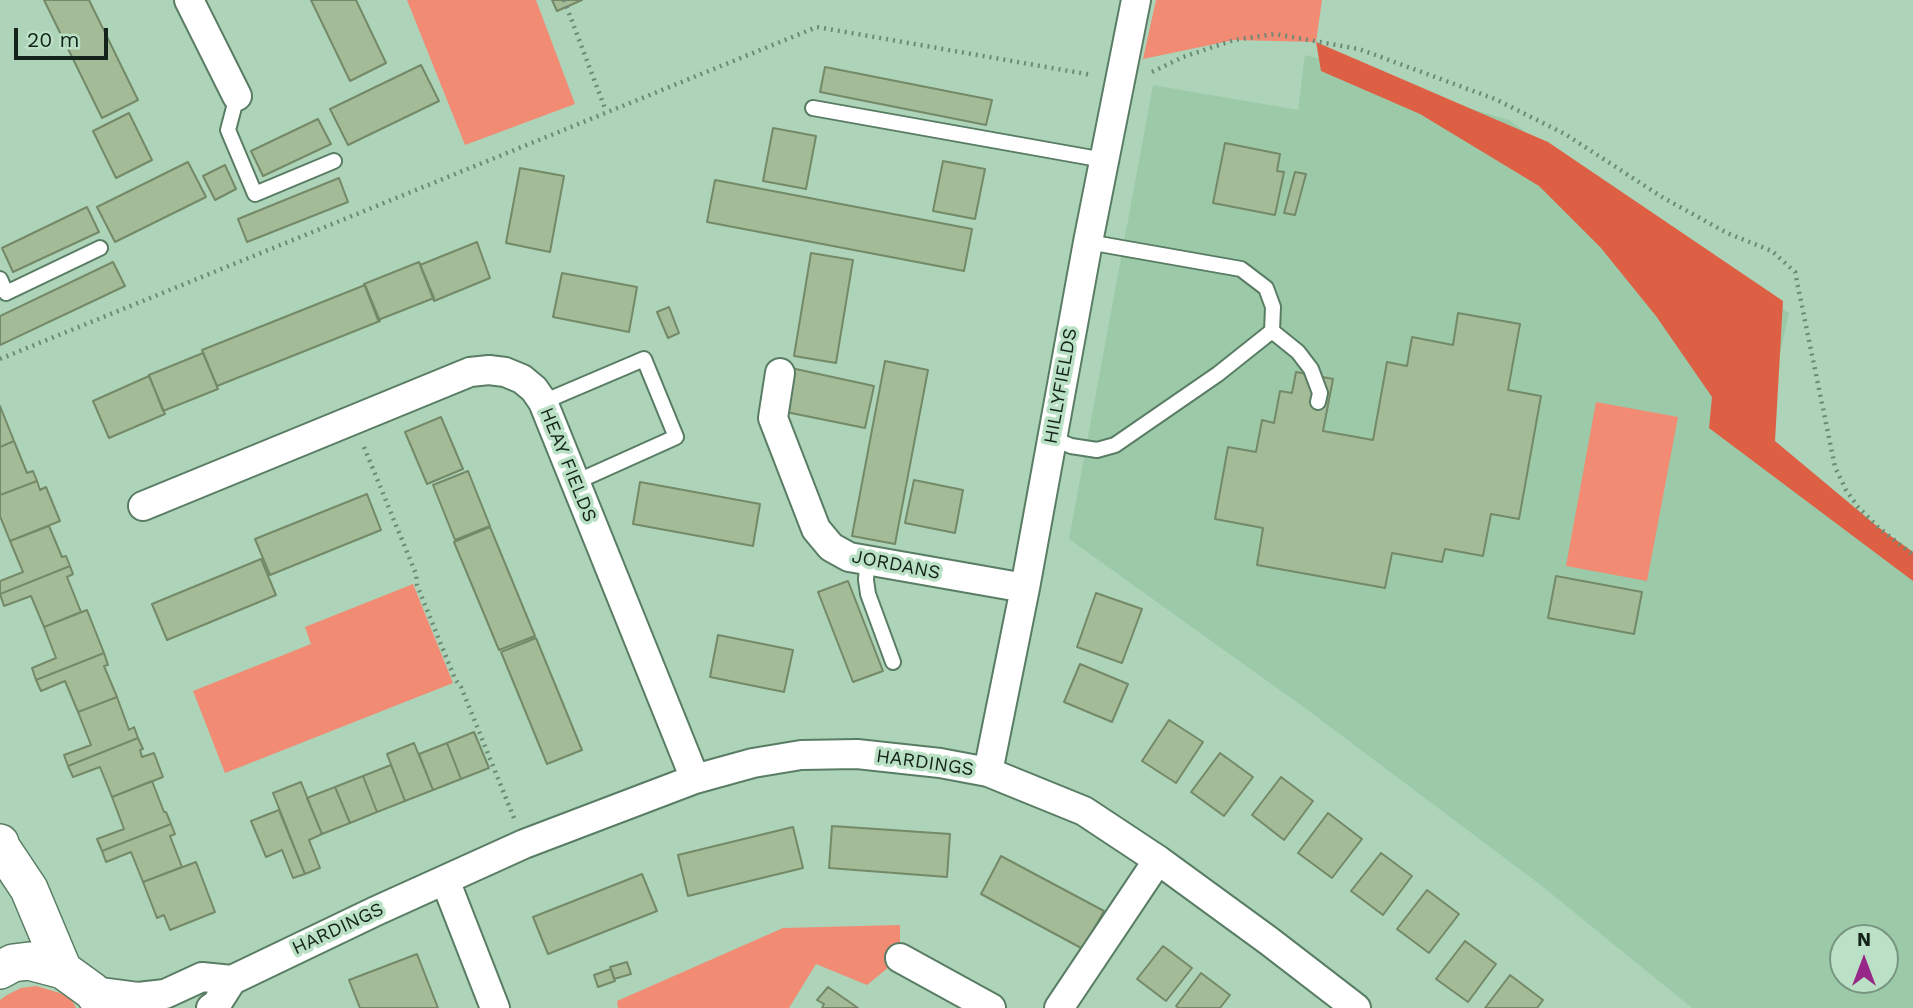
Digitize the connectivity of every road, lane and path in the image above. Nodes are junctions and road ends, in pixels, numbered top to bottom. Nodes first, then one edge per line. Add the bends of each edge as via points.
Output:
1 (189, 0) edge
2 (564, 0) edge
3 (1136, 0) edge
4 (1121, 79) junction
5 (237, 96) joint
6 (813, 108) dead end
7 (606, 111) junction
8 (1104, 160) junction
9 (334, 161) dead end
10 (1088, 242) junction
11 (100, 248) dead end
12 (0, 279) edge
13 (1272, 331) junction
14 (0, 359) edge
15 (780, 373) dead end
16 (543, 402) junction
17 (1318, 402) dead end
18 (352, 421) junction
19 (1052, 438) junction
20 (576, 482) junction
21 (143, 506) dead end
22 (1913, 555) edge
23 (867, 561) junction
24 (1025, 588) junction
25 (893, 662) dead end
26 (988, 772) junction
27 (695, 779) junction
28 (524, 844) junction
29 (0, 847) edge
30 (1158, 860) junction
31 (445, 880) junction
32 (900, 958) dead end
33 (0, 970) edge
34 (63, 970) junction
35 (232, 980) junction
36 (98, 1000) edge
37 (211, 1008) edge
38 (495, 1008) edge
39 (991, 1008) edge
40 (1059, 1008) edge
41 (1356, 1008) edge

1 - 5 street
2 - 7 path
3 - 4 street, HILLYFIELDS
4 - 7 path via 817,27
4 - 8 street, HILLYFIELDS
4 - 22 path via 1234,40 1275,34 1359,49 1495,99 1565,135 1727,233 1772,251 1795,272 1835,467 1858,507
5 - 9 lane via 228,130 255,194
6 - 8 lane
7 - 14 path
8 - 10 street, HILLYFIELDS
10 - 13 lane via 1241,269 1266,288 1273,307
10 - 19 street, HILLYFIELDS
11 - 12 lane via 6,293
13 - 17 lane via 1311,369 1320,393
13 - 19 lane via 1115,444 1097,450
15 - 23 street, JORDANS via 773,418 816,529 831,547
16 - 18 street, HEAY FIELDS via 522,379 489,370 470,372
16 - 20 street, HEAY FIELDS
16 - 20 lane via 644,359 676,437
18 - 21 street, HEAY FIELDS
18 - 28 path
19 - 24 street, HILLYFIELDS
20 - 27 street, HEAY FIELDS
23 - 24 street, JORDANS
23 - 25 lane via 868,594
24 - 26 street, HILLYFIELDS
26 - 27 street, HARDINGS via 857,754 801,755
26 - 30 street, HARDINGS via 1084,811
27 - 28 street, HARDINGS
28 - 31 street, HARDINGS
29 - 34 street via 29,889
30 - 40 street
30 - 41 street, HARDINGS
31 - 35 street, HARDINGS
31 - 38 street
32 - 39 street
33 - 34 street via 29,961
34 - 36 street
35 - 36 street, HARDINGS via 202,977 165,993
35 - 37 street, HARDINGS

